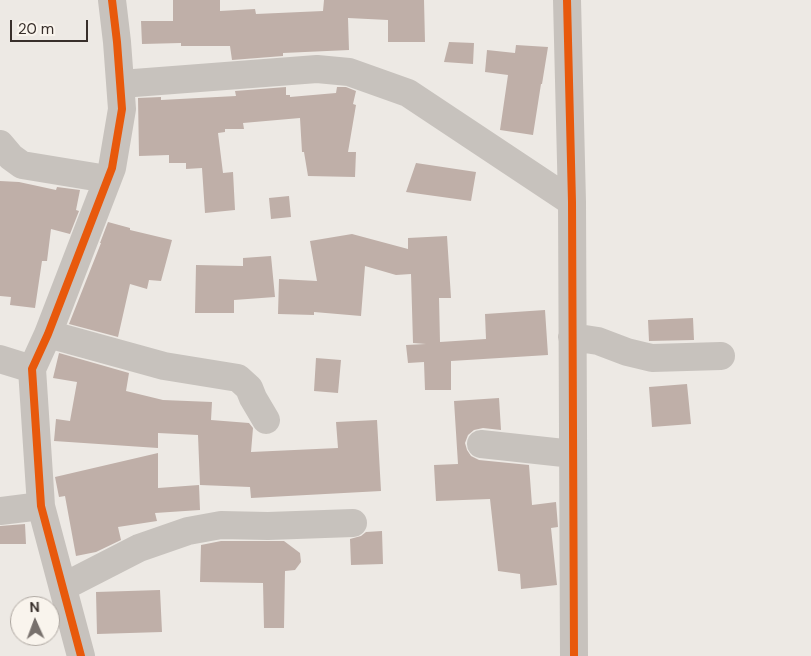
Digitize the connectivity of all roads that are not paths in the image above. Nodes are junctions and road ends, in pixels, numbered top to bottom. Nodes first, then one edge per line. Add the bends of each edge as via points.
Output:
1 (112, 0) edge
2 (567, 0) edge
3 (120, 84) junction
4 (0, 144) edge
5 (107, 179) junction
6 (572, 202) junction
7 (48, 334) junction
8 (572, 337) junction
9 (722, 356) dead end
10 (0, 359) edge
11 (32, 369) junction
12 (266, 420) dead end
13 (482, 444) dead end
14 (573, 454) junction
15 (41, 506) junction
16 (0, 511) edge
17 (353, 523) dead end
18 (63, 587) junction
19 (81, 656) edge
20 (574, 656) edge

1 - 3 street
2 - 6 street
3 - 5 street via 122,109 112,168
3 - 6 street via 317,69 349,72 408,93
4 - 5 street via 22,165
5 - 7 street
6 - 8 street
7 - 11 street
7 - 12 street via 164,366 238,378 249,388
8 - 9 street via 652,358
8 - 14 street
10 - 11 street
11 - 15 street
13 - 14 street
14 - 20 street
15 - 16 street
15 - 18 street
17 - 18 street via 221,525 188,531 139,548
18 - 19 street

